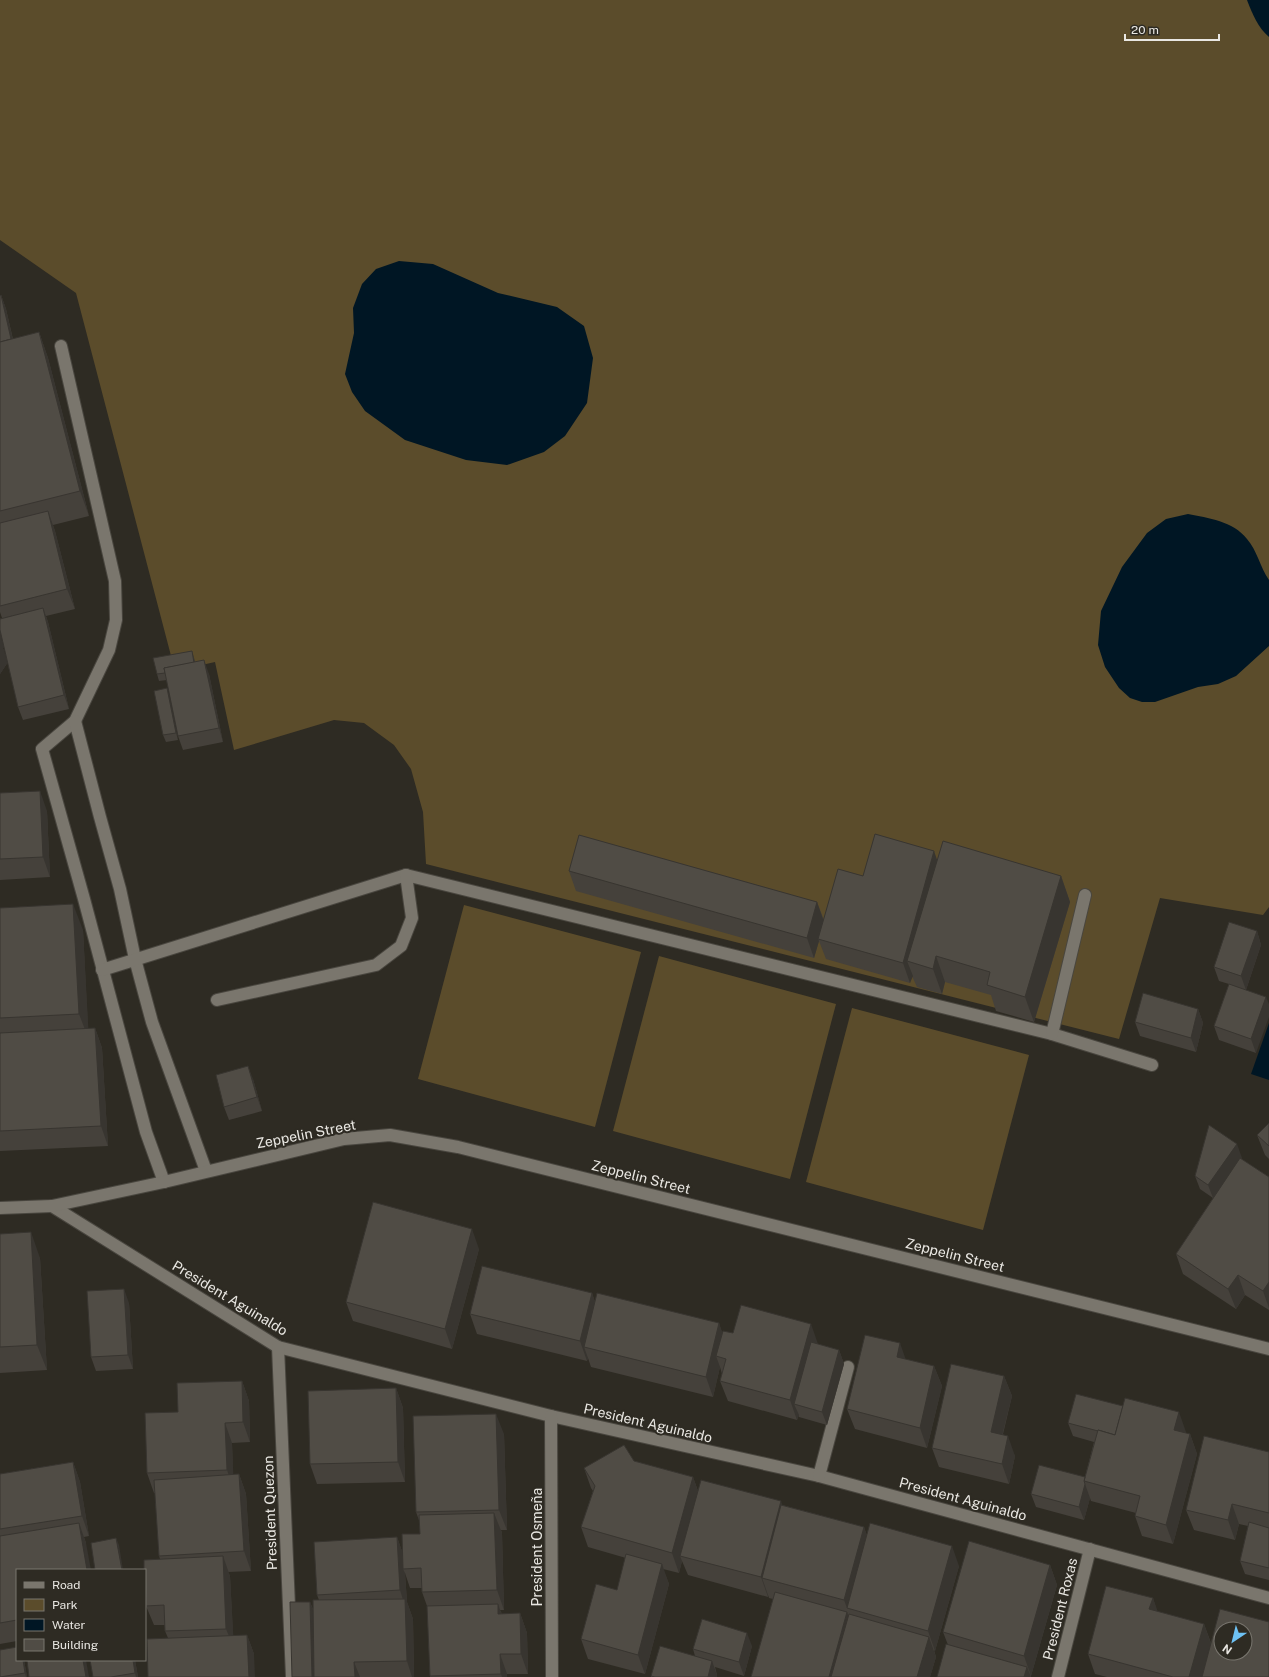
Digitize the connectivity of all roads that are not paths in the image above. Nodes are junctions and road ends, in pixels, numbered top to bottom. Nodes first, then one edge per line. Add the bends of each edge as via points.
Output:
1 (61, 346) dead end
2 (76, 721) junction
3 (406, 874) junction
4 (1085, 895) dead end
5 (135, 959) junction
6 (102, 970) junction
7 (217, 1000) dead end
8 (1052, 1034) junction
9 (1152, 1065) dead end
10 (206, 1170) junction
11 (164, 1182) junction
12 (52, 1206) junction
13 (0, 1208) edge
14 (278, 1347) junction
15 (1269, 1349) edge
16 (848, 1366) dead end
17 (551, 1416) junction
18 (819, 1476) junction
19 (1090, 1549) junction
20 (1269, 1598) edge
21 (292, 1677) edge
22 (552, 1677) edge
23 (1058, 1677) edge

1 - 2 street via 115,581 116,620 109,650
2 - 5 street via 120,889
2 - 6 street via 42,749
3 - 5 street
3 - 7 street via 412,918 401,946 376,965
3 - 8 street
4 - 8 street
5 - 6 street
5 - 10 street via 152,1022
6 - 11 street via 146,1132
8 - 9 street
10 - 11 street, Zeppelin Street
10 - 15 street, Zeppelin Street via 344,1139 390,1135 458,1147
11 - 12 street, Zeppelin Street
12 - 13 street, Zeppelin Street
12 - 14 street, President Aguinaldo
14 - 17 street, President Aguinaldo
14 - 21 street, President Quezon
16 - 18 street
17 - 18 street, President Aguinaldo
17 - 22 street, President Osmeña
18 - 19 street, President Aguinaldo
19 - 20 street, President Aguinaldo
19 - 23 street, President Roxas

